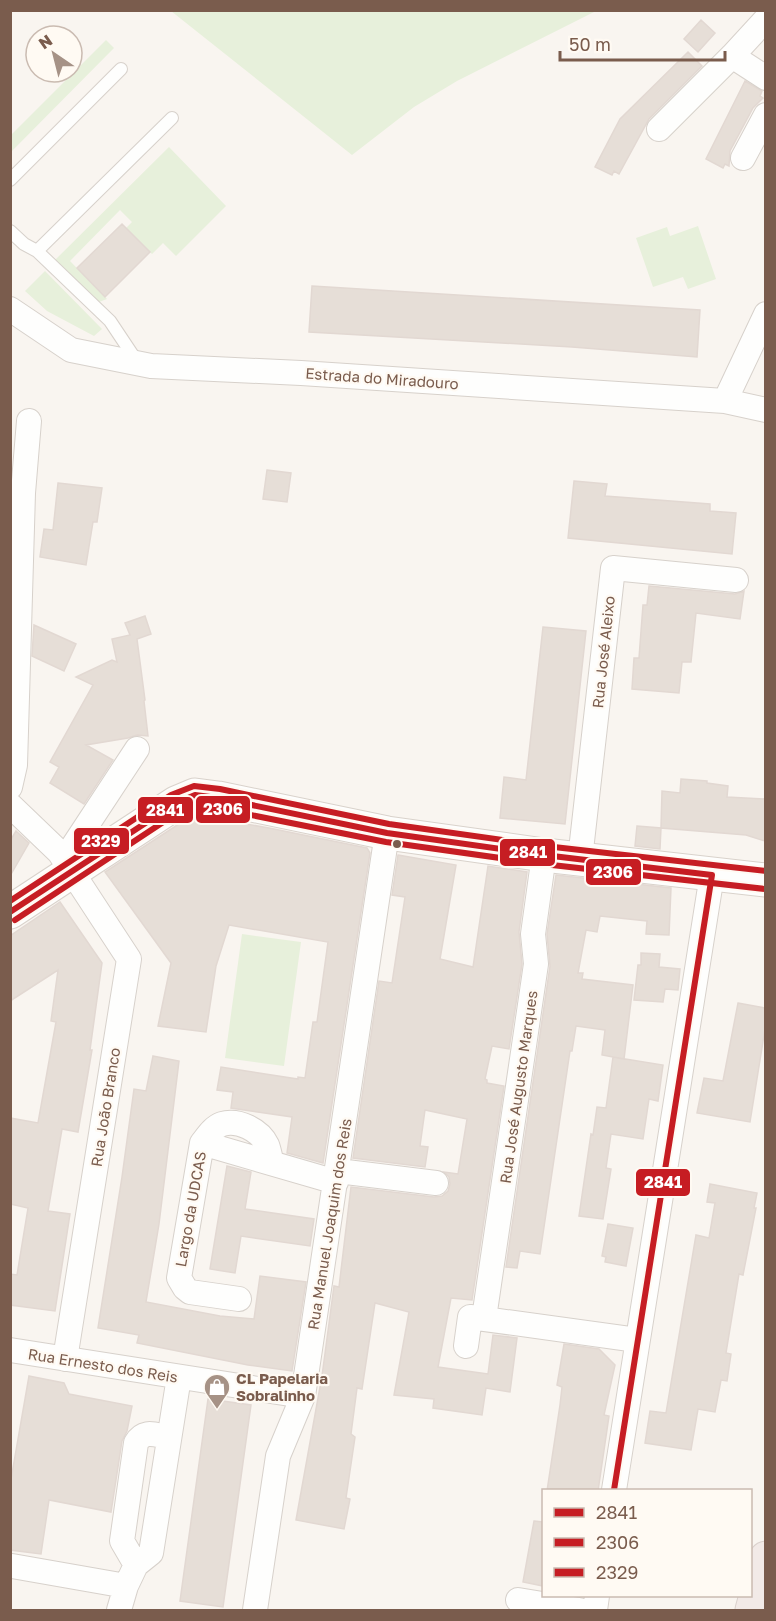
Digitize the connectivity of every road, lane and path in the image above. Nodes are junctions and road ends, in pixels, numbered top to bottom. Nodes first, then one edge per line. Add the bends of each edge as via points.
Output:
1 (765, 19) edge
2 (732, 56) junction
3 (121, 69) dead end
4 (765, 78) edge
5 (765, 115) edge
6 (172, 118) dead end
7 (659, 129) dead end
8 (744, 158) dead end
9 (10, 180) edge
10 (10, 231) edge
11 (38, 251) junction
12 (10, 309) edge
13 (765, 314) edge
14 (138, 363) junction
15 (725, 401) junction
16 (765, 410) edge
17 (29, 421) dead end
18 (736, 580) dead end
19 (137, 749) dead end
20 (10, 787) edge
21 (10, 805) edge
22 (387, 832) junction
23 (543, 855) junction
24 (580, 859) junction
25 (68, 866) junction
26 (712, 875) junction
27 (765, 880) edge
28 (10, 912) edge
29 (337, 1176) junction
30 (436, 1183) dead end
31 (239, 1299) dead end
32 (484, 1318) junction
33 (637, 1340) junction
34 (466, 1346) dead end
35 (10, 1350) edge
36 (65, 1359) junction
37 (179, 1377) junction
38 (303, 1396) junction
39 (614, 1489) edge
40 (765, 1558) edge
41 (12, 1566) edge
42 (131, 1576) junction
43 (518, 1600) dead end
44 (119, 1611) edge
45 (255, 1611) edge
46 (579, 1611) edge
47 (752, 1611) edge

1 - 2 street
2 - 4 street
2 - 7 street
3 - 9 lane
5 - 8 street
6 - 11 lane
10 - 11 lane
11 - 14 lane via 110,321
12 - 14 street, Estrada do Miradouro via 71,350
13 - 15 street
14 - 15 street, Estrada do Miradouro
15 - 16 street, Estrada do Miradouro
17 - 20 street via 22,493 15,765
18 - 24 street, Rua José Aleixo via 613,568
19 - 25 street
21 - 25 street, Rua João Branco
22 - 23 street
22 - 25 street via 195,795
22 - 29 street, Rua Manuel Joaquim dos Reis
23 - 24 street
23 - 32 street, Rua José Augusto Marques via 533,934 536,964
24 - 26 street
25 - 28 street
25 - 36 street, Rua João Branco via 129,958
26 - 27 street
26 - 33 street
29 - 30 street, Largo da UDCAS
29 - 31 street, Largo da UDCAS via 272,1163 267,1144 249,1127 222,1124 202,1143 179,1278 189,1292
29 - 38 street, Rua Manuel Joaquim dos Reis
32 - 33 street
32 - 34 street via 470,1317
33 - 39 street
35 - 36 street, Rua Ernesto dos Reis
36 - 37 street, Rua Ernesto dos Reis
37 - 38 street, Rua Ernesto dos Reis
37 - 42 street via 152,1553
38 - 45 street, Rua Manuel Joaquim dos Reis via 278,1455
40 - 47 highway
41 - 42 street
42 - 44 street
43 - 46 street

